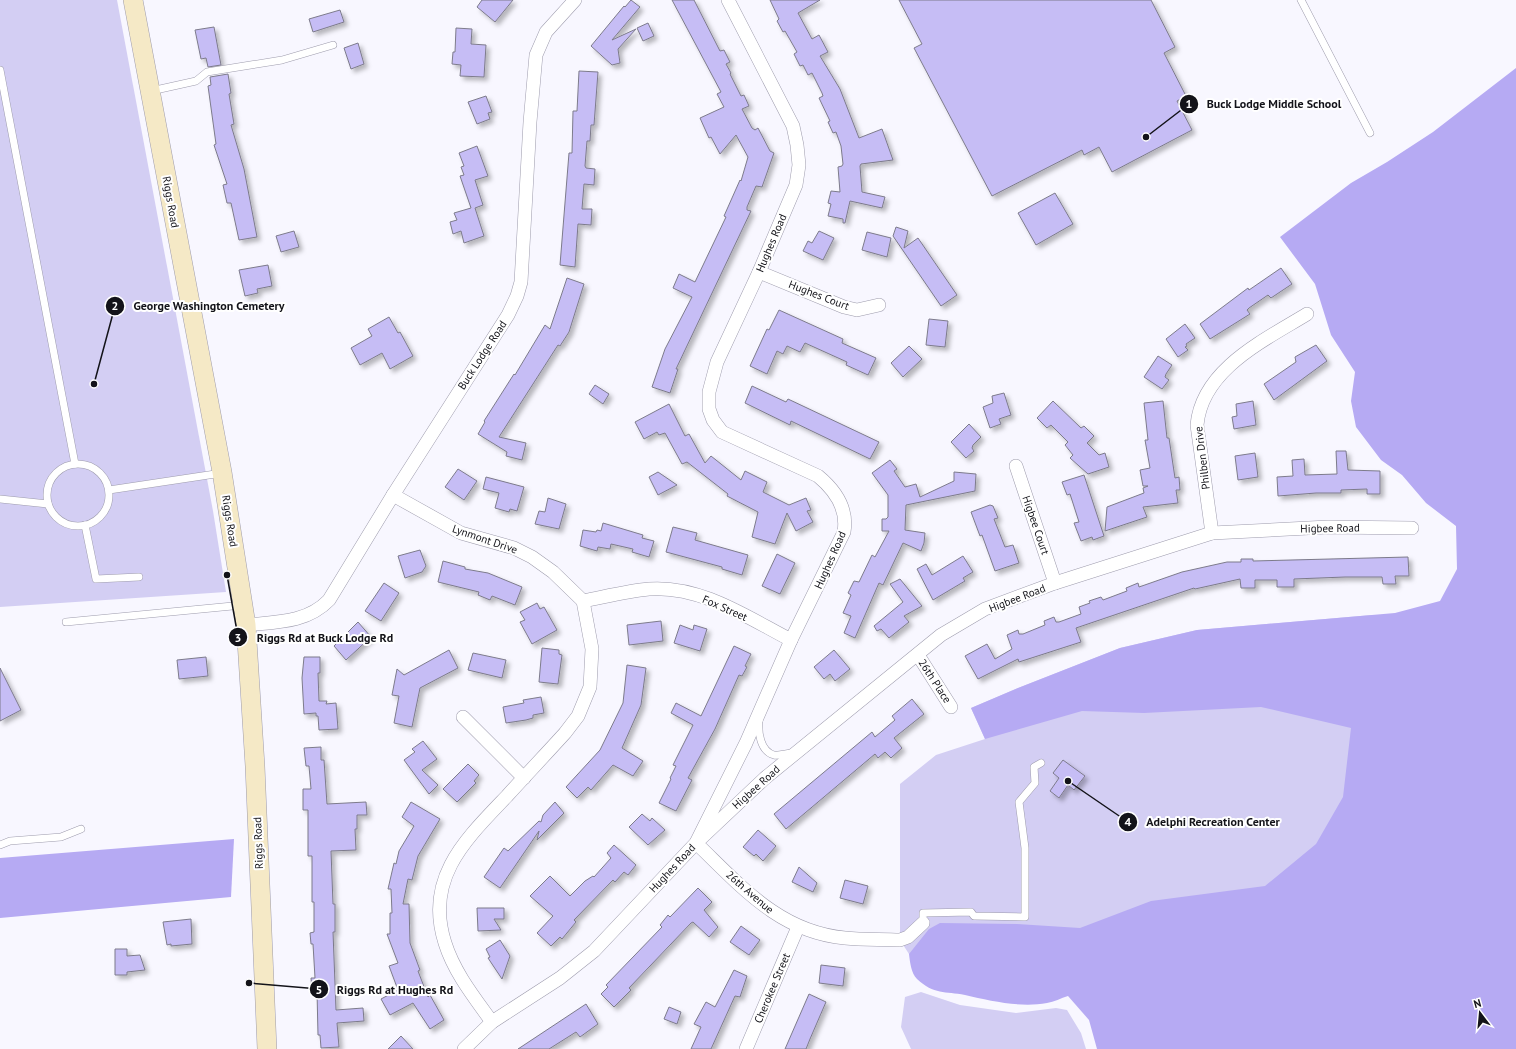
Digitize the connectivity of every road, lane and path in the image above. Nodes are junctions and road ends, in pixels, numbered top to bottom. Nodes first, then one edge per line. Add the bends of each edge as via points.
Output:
1 (133, 0) edge
2 (575, 0) edge
3 (728, 0) edge
4 (1301, 0) edge
5 (333, 45) dead end
6 (0, 70) edge
7 (150, 91) junction
8 (1370, 134) dead end
9 (759, 272) junction
10 (879, 305) dead end
11 (1307, 314) dead end
12 (75, 464) junction
13 (1016, 466) dead end
14 (222, 472) junction
15 (109, 490) junction
16 (392, 495) junction
17 (0, 499) edge
18 (48, 504) junction
19 (85, 525) junction
20 (1412, 528) dead end
21 (1212, 533) junction
22 (139, 577) dead end
23 (1055, 583) junction
24 (582, 601) junction
25 (243, 605) junction
26 (66, 622) dead end
27 (246, 625) junction
28 (791, 640) junction
29 (918, 655) junction
30 (951, 707) dead end
31 (759, 714) junction
32 (464, 717) dead end
33 (797, 752) junction
34 (1041, 763) dead end
35 (524, 778) junction
36 (81, 829) dead end
37 (696, 843) junction
38 (0, 845) edge
39 (923, 923) joint
40 (798, 927) junction
41 (492, 1022) junction
42 (267, 1049) edge
43 (464, 1049) edge
44 (746, 1049) edge

1 - 7 main road, Riggs Road
2 - 16 street, Buck Lodge Road via 546,32 536,55 521,282 517,296 508,315
3 - 9 street, Hughes Road via 793,126 797,145 799,165 796,185
4 - 8 lane
5 - 7 lane via 282,60 207,72 196,81
6 - 12 lane
7 - 14 main road, Riggs Road
9 - 10 street, Hughes Court via 844,307 858,310
9 - 28 street, Hughes Road via 717,362 709,392 709,408 713,420 722,432 818,476 838,497 846,522 833,556
11 - 21 street, Philben Drive via 1235,362 1219,376 1202,401 1197,425
12 - 15 lane via 90,466 97,470 103,476
12 - 18 lane via 60,469 50,481
13 - 23 street, Higbee Court
14 - 15 lane
14 - 25 main road, Riggs Road
15 - 19 lane via 104,512 92,523
16 - 24 street, Lynmont Drive via 461,533 514,548 532,557 553,572
16 - 27 street, Buck Lodge Road via 329,600 320,609 293,620
17 - 18 lane
18 - 19 lane via 62,522 77,526
19 - 22 lane via 96,579
20 - 21 street, Higbee Road via 1328,526
21 - 23 street, Higbee Road
23 - 29 street, Higbee Road via 986,609 941,635
24 - 28 street, Fox Street via 649,589 686,592 713,600
24 - 35 street via 592,649 590,687 578,716
25 - 26 lane
25 - 27 main road, Riggs Road
27 - 42 main road, Riggs Road via 255,766
28 - 31 street, Hughes Road
29 - 30 street, 26th Place
29 - 33 street, Higbee Road
31 - 33 lane via 758,728 761,741 768,751 774,755
31 - 37 street, Hughes Road
32 - 35 street
33 - 37 street, Higbee Road via 765,778
34 - 39 lane via 1034,767 1036,783 1019,802 1025,848 1024,917 974,916 971,912 923,913
35 - 41 street via 467,837 445,875 441,894 441,925 445,944 462,979
36 - 38 lane via 61,837
37 - 40 street, 26th Avenue via 756,900 780,918
37 - 41 street, Hughes Road via 594,951 560,978
39 - 40 street, 26th Avenue via 900,940 845,938
40 - 44 street, Cherokee Street
41 - 43 street, Hughes Road

